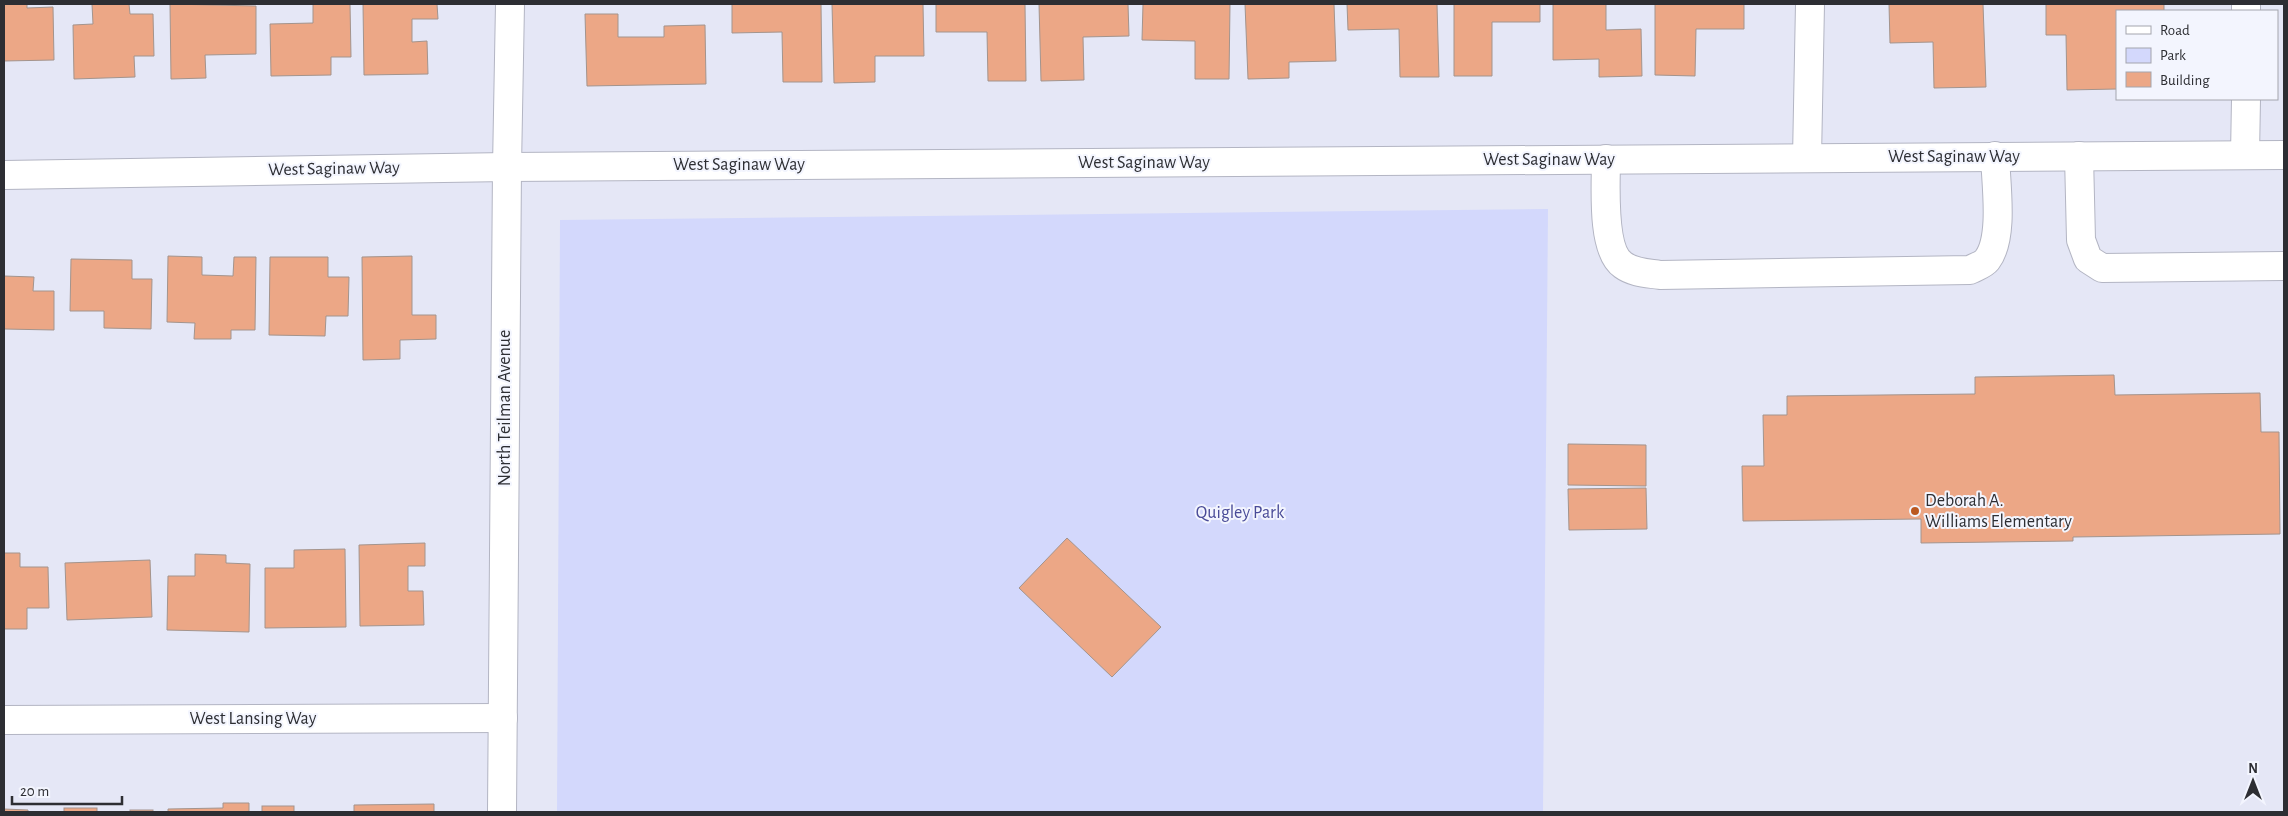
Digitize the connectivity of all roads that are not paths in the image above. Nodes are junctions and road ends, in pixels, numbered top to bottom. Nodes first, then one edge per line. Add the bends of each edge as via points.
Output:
1 (510, 4) edge
2 (1810, 4) edge
3 (2246, 100) edge
4 (2245, 155) junction
5 (2284, 155) edge
6 (1995, 156) junction
7 (2079, 156) junction
8 (1807, 158) junction
9 (1606, 160) junction
10 (507, 167) junction
11 (4, 175) edge
12 (2284, 266) edge
13 (503, 718) junction
14 (4, 720) edge
15 (502, 812) edge

1 - 10 street, North Teilman Avenue
2 - 8 street
3 - 4 street
4 - 5 street, West Saginaw Way
4 - 7 street, West Saginaw Way
6 - 7 street, West Saginaw Way
6 - 8 street, West Saginaw Way
6 - 9 street via 1997,231 1994,248 1986,262 1970,270 1660,275 1637,272 1621,264 1611,250 1606,212
7 - 12 street via 2081,240 2088,259 2102,268
8 - 9 street, West Saginaw Way
9 - 10 street, West Saginaw Way
10 - 11 street, West Saginaw Way
10 - 13 street, North Teilman Avenue
13 - 14 street, West Lansing Way
13 - 15 street, North Teilman Avenue

